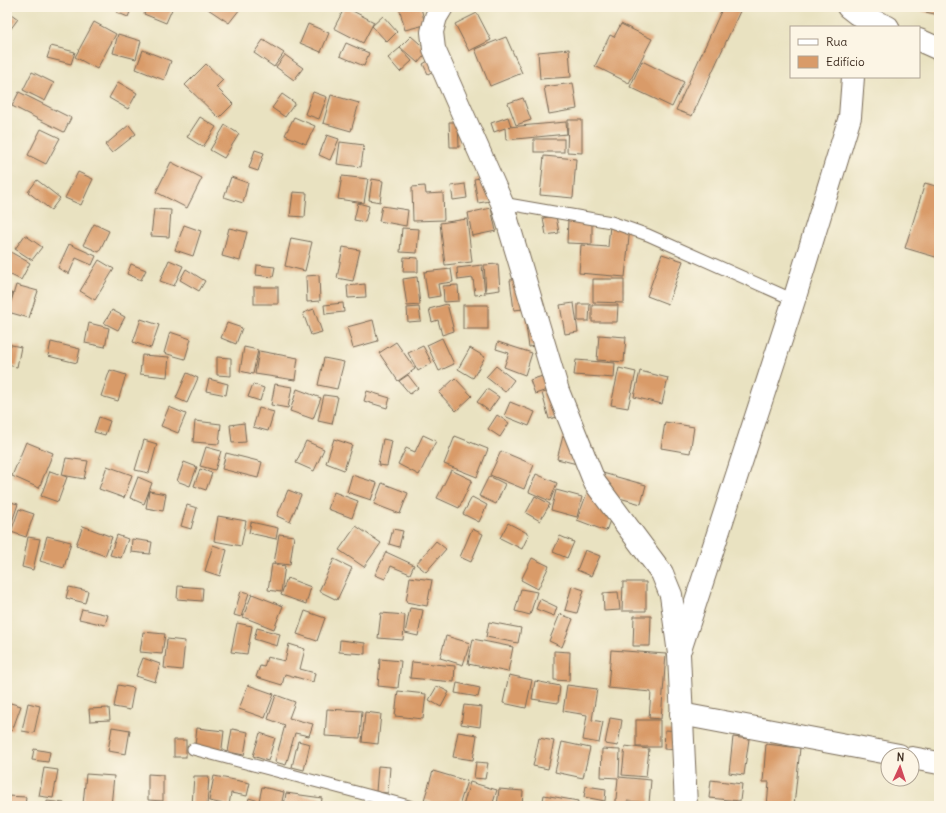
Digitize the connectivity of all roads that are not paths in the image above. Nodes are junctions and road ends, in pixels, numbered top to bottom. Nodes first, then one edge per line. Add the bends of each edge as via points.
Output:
1 (442, 7) edge
2 (854, 16) edge
3 (885, 26) edge
4 (920, 40) edge
5 (939, 49) edge
6 (853, 78) edge
7 (502, 203) junction
8 (794, 300) junction
9 (679, 654) junction
10 (682, 714) junction
11 (193, 749) dead end
12 (880, 751) edge
13 (920, 759) edge
14 (939, 763) edge
15 (409, 806) edge
16 (686, 806) edge

1 - 7 street via 432,32 434,49
2 - 3 street
4 - 5 street
6 - 8 street via 850,117
7 - 8 lane via 611,222 648,235
7 - 9 street via 558,391 595,484 662,573 671,595
8 - 9 street
9 - 10 street
10 - 12 street
10 - 16 street
11 - 15 lane
13 - 14 street

